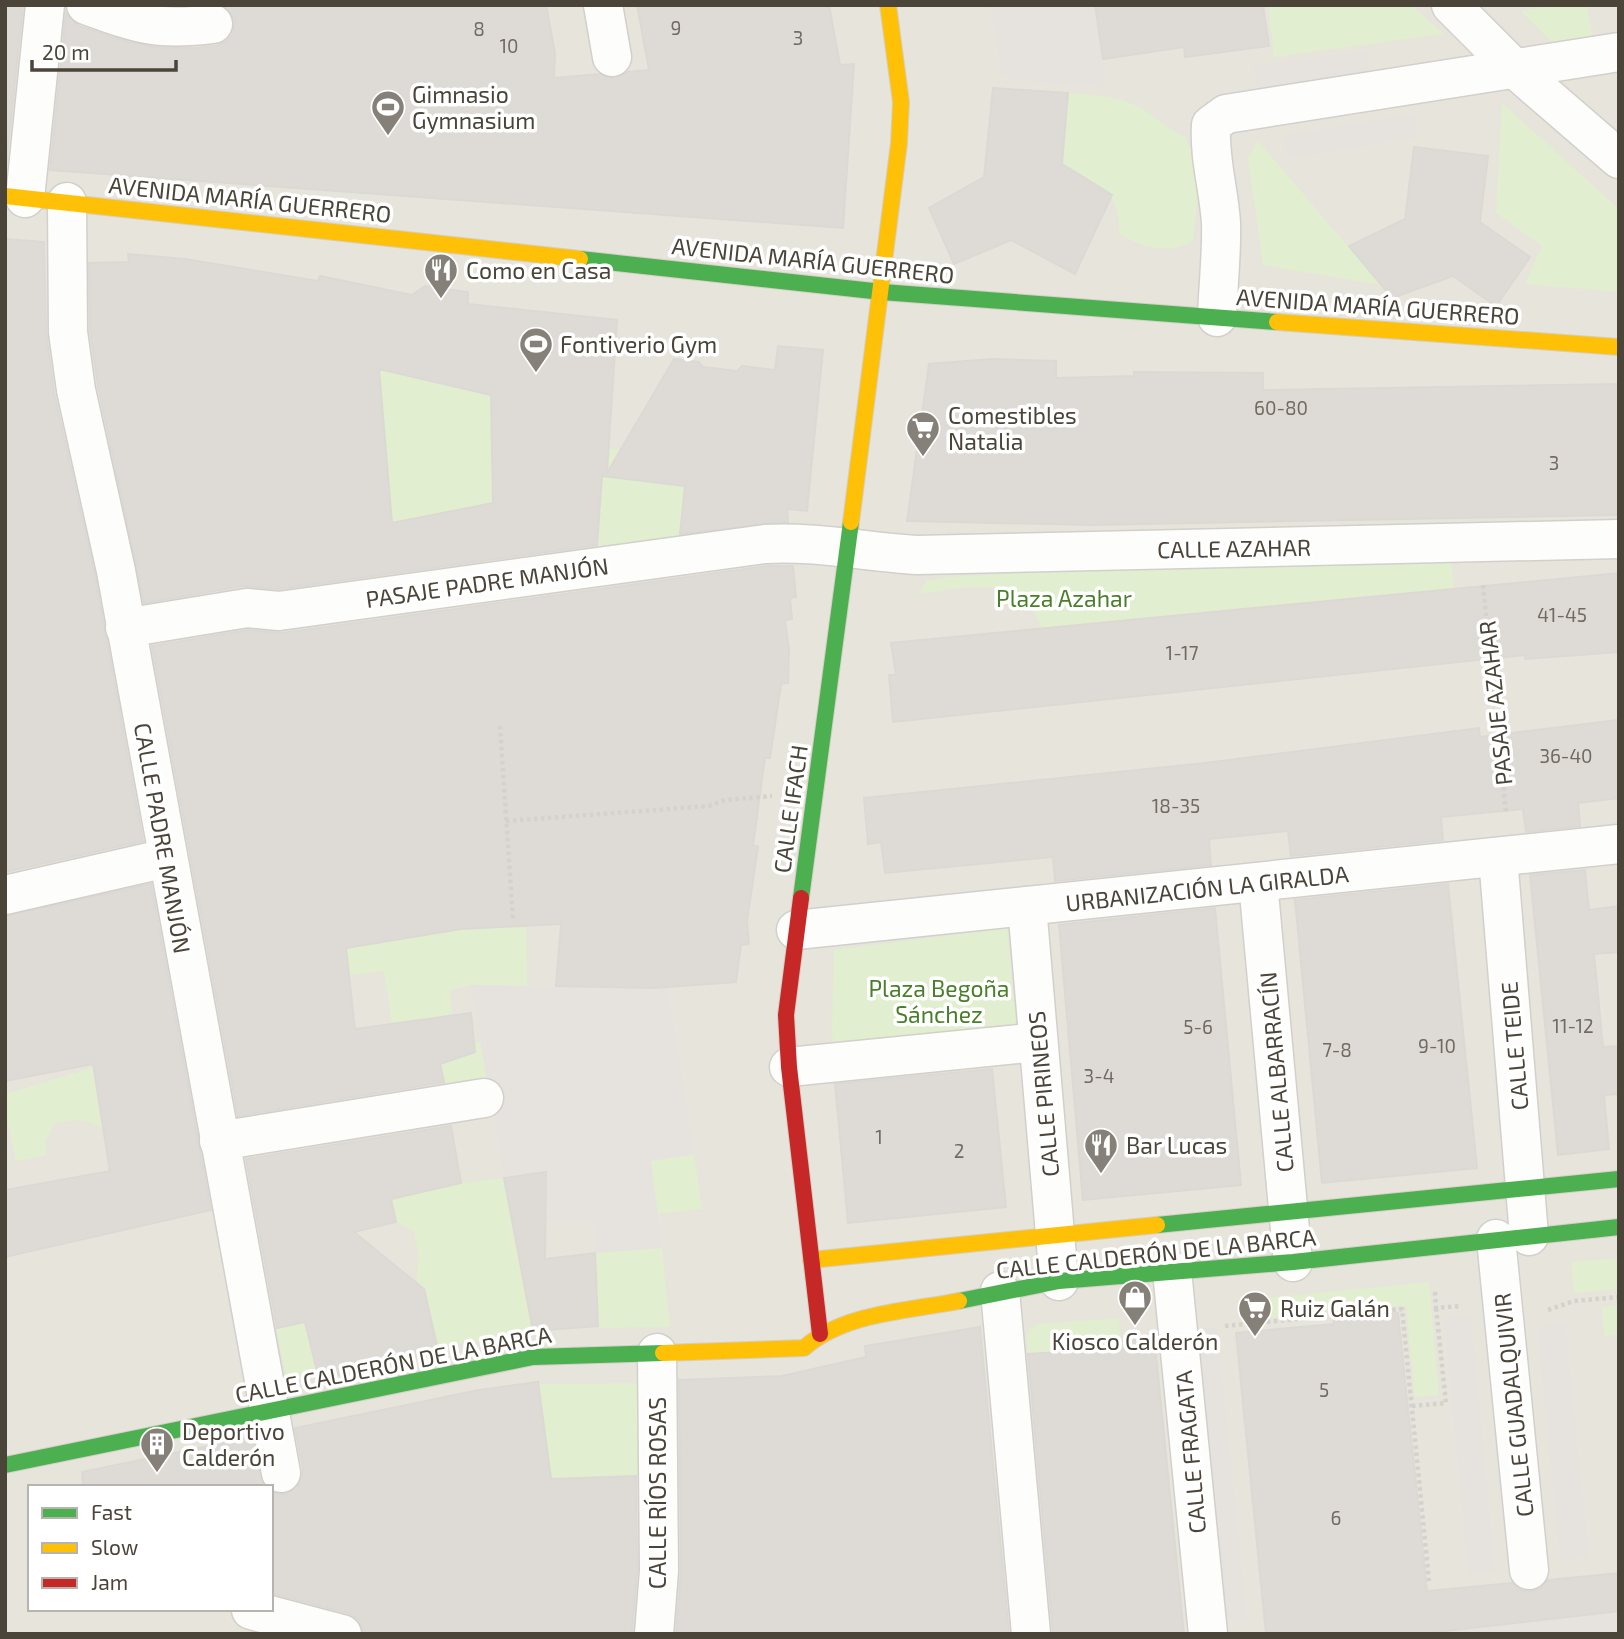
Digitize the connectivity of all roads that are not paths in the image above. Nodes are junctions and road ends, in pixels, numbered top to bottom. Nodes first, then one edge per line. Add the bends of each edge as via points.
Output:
1 (45, 5) edge
2 (86, 5) edge
3 (603, 5) edge
4 (888, 5) edge
5 (1451, 5) edge
6 (214, 24) dead end
7 (1619, 52) edge
8 (612, 57) dead end
9 (1516, 69) junction
10 (1619, 159) edge
11 (15, 197) edge
12 (67, 202) junction
13 (882, 292) junction
14 (1217, 317) junction
15 (1619, 348) edge
16 (1619, 540) edge
17 (849, 551) junction
18 (125, 628) junction
19 (1619, 844) edge
20 (1498, 857) junction
21 (167, 858) junction
22 (1258, 882) junction
23 (5, 895) edge
24 (1027, 906) junction
25 (796, 930) junction
26 (1038, 1042) junction
27 (789, 1067) junction
28 (484, 1098) dead end
29 (219, 1141) junction
30 (1619, 1180) edge
31 (1525, 1189) junction
32 (1289, 1213) junction
33 (1619, 1227) edge
34 (1055, 1236) junction
35 (1513, 1237) junction
36 (811, 1260) junction
37 (1293, 1262) junction
38 (1172, 1271) junction
39 (1059, 1281) junction
40 (1000, 1291) junction
41 (820, 1334) junction
42 (657, 1353) junction
43 (271, 1410) junction
44 (5, 1465) edge
45 (281, 1473) dead end
46 (1529, 1570) dead end
47 (251, 1611) edge
48 (342, 1634) edge
49 (654, 1634) edge
50 (1031, 1634) edge
51 (1208, 1634) edge

1 - 11 street
2 - 6 street via 154,27
3 - 8 street
4 - 13 main road, CALLE IFACH via 901,102
5 - 9 street
7 - 9 street
9 - 10 street
9 - 14 street via 1245,110 1226,114 1211,125 1210,153 1221,226
11 - 12 main road, AVENIDA MARÍA GUERRERO
12 - 13 main road, AVENIDA MARÍA GUERRERO
12 - 18 street, CALLE PADRE MANJÓN via 68,332
13 - 14 main road, AVENIDA MARÍA GUERRERO
13 - 17 main road, CALLE IFACH
14 - 15 main road, AVENIDA MARÍA GUERRERO
16 - 17 street, CALLE AZAHAR via 916,555
17 - 18 street, PASAJE PADRE MANJÓN via 822,544 765,544 279,611 247,608
17 - 25 main road, CALLE IFACH
18 - 21 street, CALLE PADRE MANJÓN
19 - 20 street, URBANIZACIÓN LA GIRALDA
20 - 22 street, URBANIZACIÓN LA GIRALDA
20 - 31 street, CALLE TEIDE
21 - 23 street
21 - 29 street, CALLE PADRE MANJÓN
22 - 24 street, URBANIZACIÓN LA GIRALDA
22 - 32 street, CALLE ALBARRACÍN
24 - 25 street, URBANIZACIÓN LA GIRALDA
24 - 26 street, CALLE PIRINEOS
25 - 27 main road, CALLE IFACH via 786,1015
26 - 27 street
26 - 34 street, CALLE PIRINEOS
27 - 36 main road, CALLE IFACH
28 - 29 street
29 - 43 street, CALLE PADRE MANJÓN
30 - 31 main road, CALLE CALDERÓN DE LA BARCA
31 - 32 main road, CALLE CALDERÓN DE LA BARCA
31 - 35 street, CALLE TEIDE
32 - 34 main road, CALLE CALDERÓN DE LA BARCA
32 - 37 street, CALLE ALBARRACÍN
33 - 35 main road, CALLE CALDERÓN DE LA BARCA
34 - 36 main road, CALLE CALDERÓN DE LA BARCA
34 - 39 street, CALLE PIRINEOS
35 - 37 main road, CALLE CALDERÓN DE LA BARCA
35 - 46 street, CALLE GUADALQUIVIR
36 - 41 main road, CALLE IFACH
37 - 38 main road, CALLE CALDERÓN DE LA BARCA
38 - 39 main road, CALLE CALDERÓN DE LA BARCA
38 - 51 street, CALLE FRAGATA
39 - 40 main road, CALLE CALDERÓN DE LA BARCA
40 - 41 main road, CALLE CALDERÓN DE LA BARCA via 854,1321
40 - 50 street
41 - 42 main road, CALLE CALDERÓN DE LA BARCA via 804,1348 790,1350
42 - 43 main road, CALLE CALDERÓN DE LA BARCA via 533,1357
42 - 49 street, CALLE RÍOS ROSAS via 659,1571
43 - 44 main road, CALLE CALDERÓN DE LA BARCA
43 - 45 street, CALLE PADRE MANJÓN
47 - 48 street

